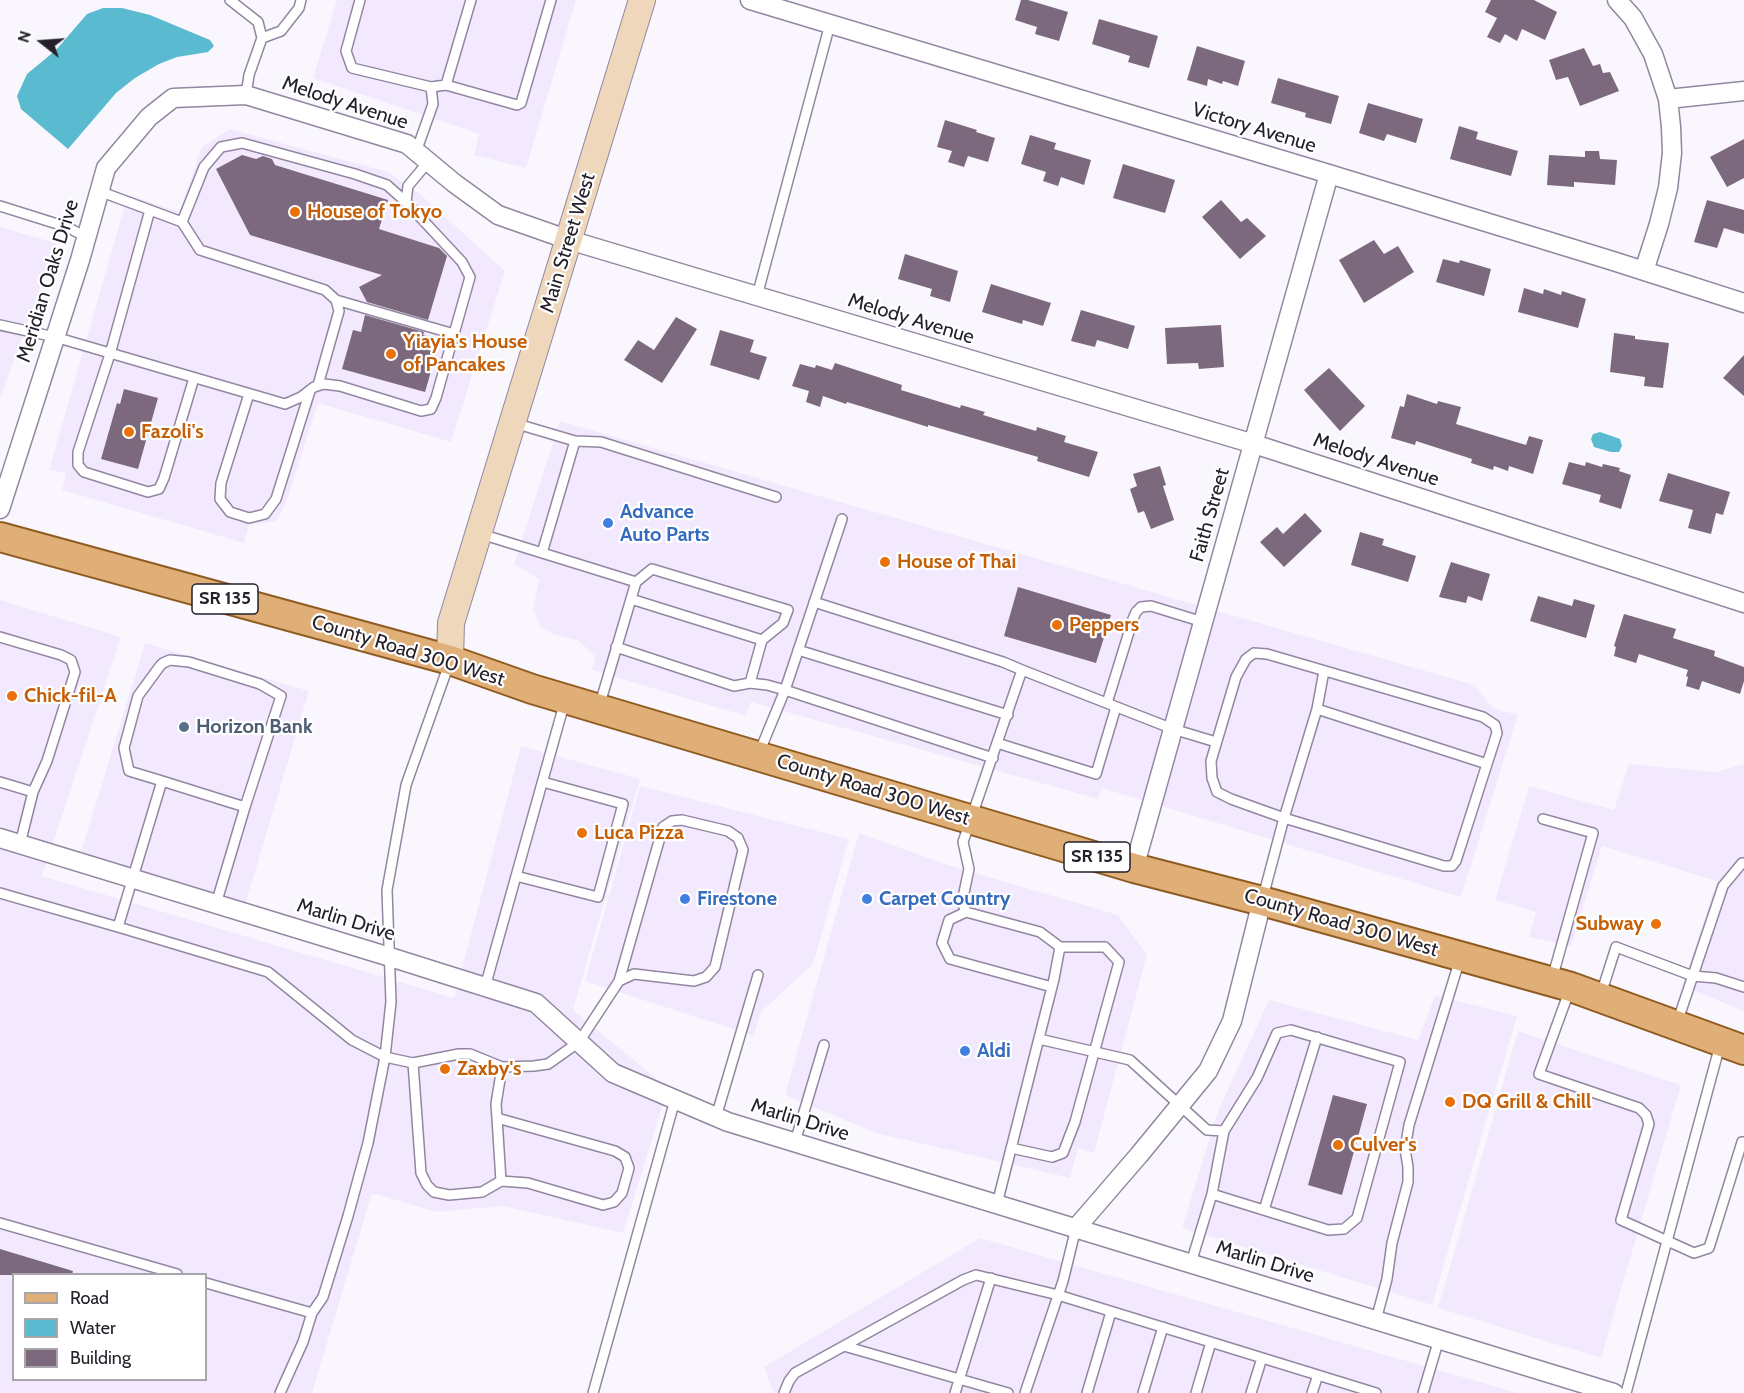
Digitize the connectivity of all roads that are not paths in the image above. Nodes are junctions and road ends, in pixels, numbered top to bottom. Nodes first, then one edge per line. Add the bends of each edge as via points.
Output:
1 (230, 0) edge
2 (301, 0) edge
3 (360, 0) edge
4 (471, 0) edge
5 (551, 0) edge
6 (642, 0) edge
7 (750, 0) edge
8 (1617, 0) edge
9 (830, 24) junction
10 (262, 38) junction
11 (446, 85) junction
12 (431, 87) junction
13 (1744, 91) edge
14 (246, 95) junction
15 (1668, 99) junction
16 (422, 157) junction
17 (105, 168) joint
18 (1329, 174) junction
19 (99, 191) junction
20 (406, 202) junction
21 (0, 206) edge
22 (150, 210) junction
23 (182, 222) junction
24 (86, 237) junction
25 (569, 240) junction
26 (1644, 271) junction
27 (757, 296) junction
28 (336, 300) junction
29 (1744, 303) edge
30 (0, 325) edge
31 (454, 334) junction
32 (55, 338) junction
33 (110, 354) junction
34 (194, 378) junction
35 (314, 388) junction
36 (249, 394) junction
37 (513, 423) junction
38 (575, 441) junction
39 (1254, 444) junction
40 (776, 497) dead end
41 (0, 509) edge
42 (842, 519) dead end
43 (479, 533) junction
44 (0, 537) edge
45 (542, 553) junction
46 (636, 582) junction
47 (631, 599) junction
48 (814, 602) junction
49 (1744, 603) edge
50 (1203, 622) junction
51 (0, 637) edge
52 (762, 640) junction
53 (616, 647) junction
54 (798, 650) junction
55 (450, 660) junction
56 (1022, 670) junction
57 (1324, 670) junction
58 (750, 683) junction
59 (784, 690) junction
60 (566, 699) junction
61 (1111, 705) junction
62 (598, 709) junction
63 (1317, 709) junction
64 (1008, 715) junction
65 (1173, 729) junction
66 (1216, 742) junction
67 (997, 743) junction
68 (758, 756) junction
69 (993, 758) junction
70 (1487, 764) junction
71 (162, 781) junction
72 (0, 782) edge
73 (543, 782) junction
74 (33, 792) junction
75 (245, 807) junction
76 (1284, 818) junction
77 (1543, 819) dead end
78 (972, 820) junction
79 (0, 838) edge
80 (20, 844) junction
81 (1744, 863) edge
82 (1134, 868) junction
83 (516, 876) junction
84 (132, 879) junction
85 (0, 893) edge
86 (1262, 901) junction
87 (216, 904) junction
88 (966, 912) junction
89 (118, 927) junction
90 (1060, 947) junction
91 (390, 957) junction
92 (1461, 957) junction
93 (758, 975) dead end
94 (1693, 976) junction
95 (619, 981) junction
96 (1561, 985) junction
97 (485, 987) junction
98 (1052, 987) junction
99 (1744, 987) edge
100 (1600, 996) junction
101 (1677, 1025) junction
102 (1317, 1037) junction
103 (1039, 1039) junction
104 (579, 1042) junction
105 (824, 1046) dead end
106 (1733, 1046) edge
107 (1095, 1051) junction
108 (385, 1057) junction
109 (413, 1063) junction
110 (502, 1067) junction
111 (675, 1100) junction
112 (1181, 1105) junction
113 (716, 1117) junction
114 (496, 1118) junction
115 (1224, 1131) junction
116 (795, 1142) junction
117 (1744, 1142) edge
118 (1011, 1148) junction
119 (501, 1181) junction
120 (1212, 1194) junction
121 (997, 1204) junction
122 (1264, 1210) junction
123 (0, 1223) edge
124 (1076, 1228) junction
125 (1667, 1240) junction
126 (1191, 1263) junction
127 (170, 1273) edge
128 (991, 1278) junction
129 (207, 1283) edge
130 (1058, 1295) junction
131 (1111, 1312) junction
132 (312, 1313) junction
133 (1376, 1320) junction
134 (1163, 1327) junction
135 (1439, 1339) junction
136 (1211, 1342) junction
137 (844, 1346) junction
138 (1262, 1358) junction
139 (1318, 1375) junction
140 (960, 1379) junction
141 (1370, 1392) edge
142 (280, 1393) edge
143 (593, 1393) edge
144 (784, 1393) edge
145 (955, 1393) edge
146 (1008, 1393) edge
147 (1025, 1393) edge
148 (1087, 1393) edge
149 (1143, 1393) edge
150 (1196, 1393) edge
151 (1251, 1393) edge
152 (1312, 1393) edge
153 (1423, 1393) edge
154 (1614, 1393) edge
155 (1626, 1393) edge

1 - 10 lane via 258,22
2 - 10 lane via 280,31
3 - 12 lane via 346,51 352,68
4 - 11 lane
5 - 11 lane via 521,103
6 - 25 main road, Main Street West
7 - 9 street, Victory Avenue
8 - 15 street via 1643,35
9 - 18 street, Victory Avenue
9 - 27 lane
10 - 14 lane
11 - 12 lane
12 - 16 lane via 434,104
13 - 15 street
14 - 16 street, Melody Avenue via 406,144
14 - 17 street, Melody Avenue via 173,99 149,117
15 - 26 street via 1672,153 1668,188
16 - 20 lane via 408,186
16 - 25 street, Melody Avenue via 498,215
17 - 19 street, Meridian Oaks Drive
18 - 26 street, Victory Avenue
18 - 39 street, Faith Street
19 - 22 lane
19 - 24 street, Meridian Oaks Drive
20 - 23 lane via 387,185 242,142 221,147 204,167
20 - 31 lane via 462,262 470,277
21 - 24 lane
22 - 23 lane
22 - 33 lane
23 - 28 lane via 200,250 325,290
24 - 32 street, Meridian Oaks Drive
25 - 27 street, Melody Avenue
25 - 37 main road, Main Street West
26 - 29 street, Victory Avenue
27 - 39 street, Melody Avenue
28 - 31 lane
28 - 35 lane via 339,311
30 - 32 lane
31 - 35 lane via 431,409 422,411 340,386 324,384
32 - 33 lane
32 - 41 street, Meridian Oaks Drive
33 - 34 lane
33 - 34 lane via 78,452 78,465 84,472 148,492 159,489 164,478
34 - 36 lane
35 - 36 lane via 285,404
35 - 36 lane via 276,499 265,514 249,518 230,512 220,499 221,483
37 - 38 lane
37 - 43 main road, Main Street West
38 - 40 lane via 602,442
38 - 45 lane
39 - 49 street, Melody Avenue
39 - 50 street, Faith Street
42 - 48 lane
43 - 45 lane
43 - 55 main road, Main Street West via 451,623
44 - 55 main road, County Road 300 West / SR 135
45 - 46 lane
46 - 47 lane
46 - 52 lane via 652,569 788,610 783,623
47 - 52 lane
47 - 53 lane
48 - 54 lane
48 - 56 lane
50 - 61 lane via 1151,606 1141,607 1133,619
50 - 65 street, Faith Street
51 - 74 lane via 72,660 75,672 48,761
52 - 58 lane
53 - 58 lane via 734,686
53 - 62 lane
54 - 59 lane
54 - 64 lane
55 - 60 main road, County Road 300 West / SR 135
55 - 91 lane via 406,785 387,890
56 - 61 lane
56 - 64 lane
57 - 63 lane
57 - 66 lane via 1254,653 1236,677
57 - 70 lane via 1490,721 1497,733
58 - 59 lane
59 - 68 lane
59 - 69 lane
60 - 62 main road, County Road 300 West / SR 135
60 - 73 lane
61 - 65 lane
61 - 67 lane via 1096,774
62 - 68 main road, County Road 300 West / SR 135
63 - 70 lane
63 - 76 lane
64 - 67 lane
65 - 66 lane
65 - 82 street, Faith Street
66 - 76 lane via 1210,761 1217,792
67 - 69 lane
68 - 78 main road, County Road 300 West / SR 135
69 - 78 lane
70 - 76 lane via 1452,866
71 - 75 lane
71 - 75 lane via 129,771 124,748 138,696 164,663 189,662 260,684 281,696
71 - 84 lane
72 - 74 lane
73 - 83 lane
73 - 83 lane via 623,804 598,897
74 - 80 lane
75 - 87 lane
76 - 86 lane
77 - 96 lane via 1593,833
78 - 82 main road, County Road 300 West / SR 135
78 - 88 lane via 963,842 969,869 962,902
79 - 80 street, Marlin Drive
80 - 84 street, Marlin Drive
81 - 94 lane via 1723,886
82 - 86 main road, County Road 300 West / SR 135
83 - 97 lane
84 - 87 street, Marlin Drive
84 - 89 lane
85 - 89 lane
86 - 92 main road, County Road 300 West / SR 135
86 - 112 street via 1232,1021 1208,1071
87 - 91 street, Marlin Drive
88 - 90 lane via 1040,932
88 - 98 lane via 949,920 942,943 950,959
89 - 108 lane via 268,972 352,1040
90 - 98 lane
90 - 107 lane via 1105,947 1119,963
91 - 97 street, Marlin Drive
91 - 108 lane via 391,1002
92 - 96 main road, County Road 300 West / SR 135
92 - 133 lane via 1409,1125 1408,1182
93 - 113 lane
94 - 99 lane
94 - 100 lane via 1616,947
94 - 101 lane
95 - 95 lane via 634,974 694,981 706,977 715,967 743,850 738,838 728,831 682,820 663,828
95 - 104 lane
96 - 100 main road, County Road 300 West / SR 135
96 - 125 lane via 1539,1074 1639,1108 1646,1114 1649,1124 1621,1220
97 - 104 street, Marlin Drive via 536,1003
98 - 103 lane
100 - 101 main road, County Road 300 West / SR 135
101 - 106 main road, County Road 300 West / SR 135
102 - 115 lane via 1291,1030 1277,1033 1257,1078
102 - 122 lane
102 - 122 lane via 1400,1062 1357,1218 1344,1229 1328,1230
103 - 107 lane
103 - 118 lane
104 - 110 lane via 548,1064
104 - 111 street, Marlin Drive via 613,1073
105 - 116 lane
106 - 125 lane
107 - 112 lane via 1130,1060
107 - 118 lane via 1063,1153 1052,1157
108 - 109 lane
108 - 132 lane via 348,1216 323,1297
109 - 110 lane via 470,1054
109 - 119 lane via 421,1173 427,1185 434,1192 448,1195 482,1192
110 - 114 lane
111 - 113 street, Marlin Drive
111 - 143 lane
112 - 115 lane via 1207,1130
112 - 124 street
113 - 116 street, Marlin Drive
114 - 119 lane
114 - 119 lane via 615,1151 625,1157 628,1168 622,1193 614,1202 603,1205 528,1183
115 - 120 lane
116 - 121 street, Marlin Drive
117 - 125 lane via 1709,1248 1694,1253
118 - 121 lane
120 - 122 lane
120 - 126 lane
121 - 124 street, Marlin Drive
123 - 127 lane
124 - 126 street, Marlin Drive
124 - 130 lane
125 - 155 lane
126 - 133 street, Marlin Drive
128 - 130 lane
128 - 137 lane via 976,1275 963,1280
128 - 140 lane
129 - 132 lane
130 - 131 lane
130 - 147 lane
131 - 134 lane
131 - 148 lane
132 - 142 lane
133 - 135 street, Marlin Drive
134 - 136 lane
134 - 149 lane
135 - 153 lane
135 - 154 street, Marlin Drive
136 - 138 lane
136 - 150 lane
137 - 140 lane
137 - 144 lane via 795,1373
138 - 139 lane
138 - 151 lane
139 - 141 lane
139 - 152 lane
140 - 145 lane
140 - 146 lane

